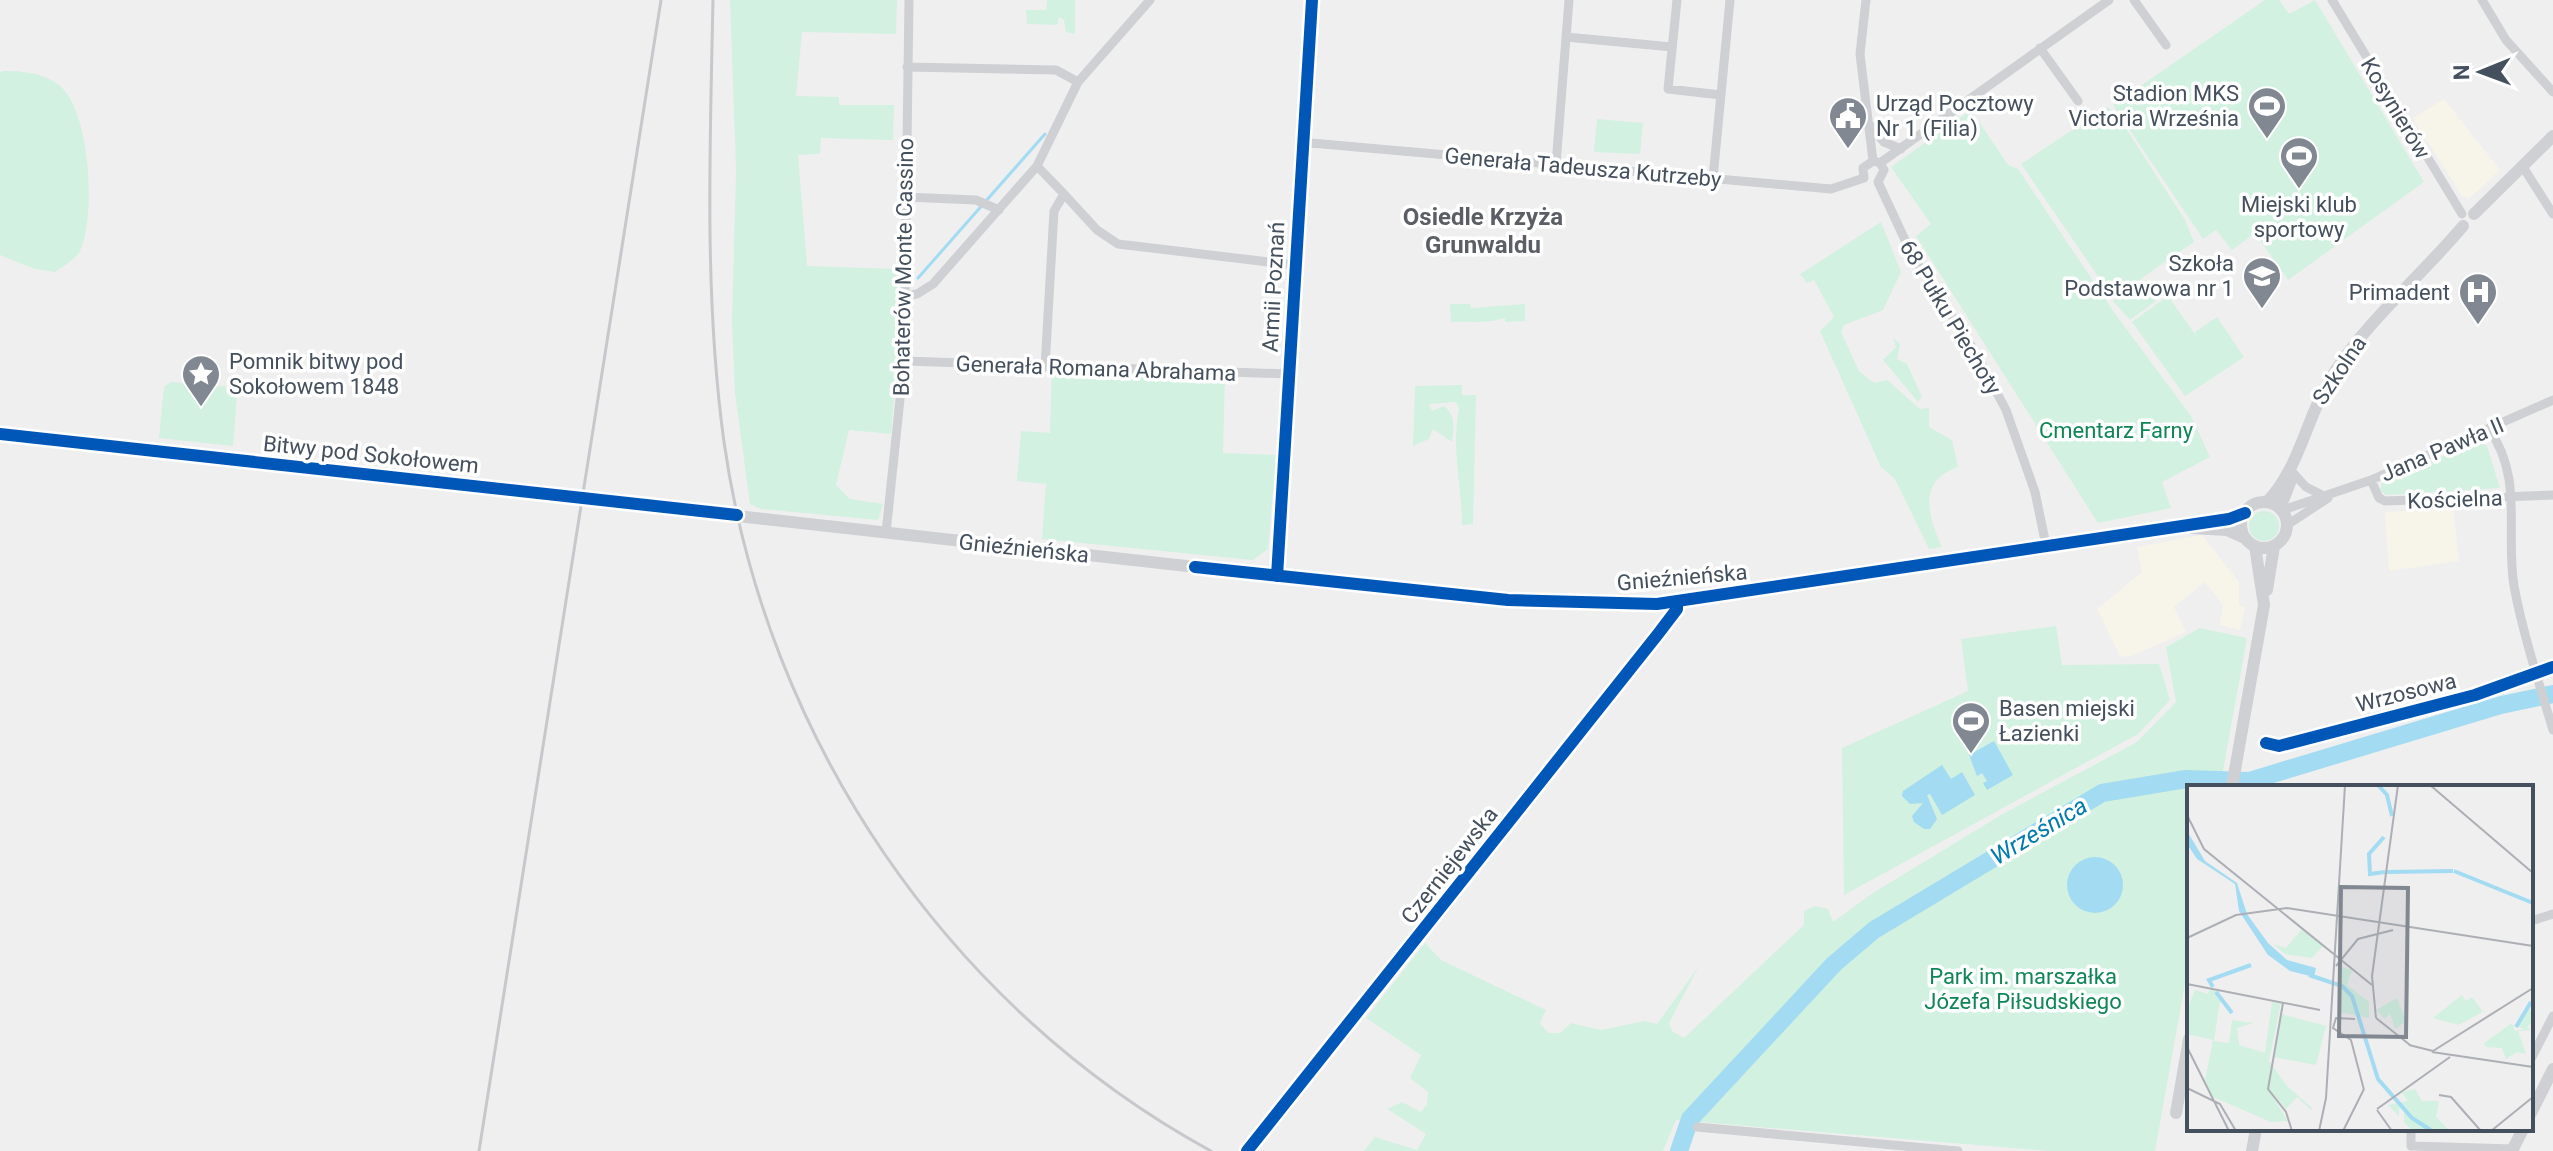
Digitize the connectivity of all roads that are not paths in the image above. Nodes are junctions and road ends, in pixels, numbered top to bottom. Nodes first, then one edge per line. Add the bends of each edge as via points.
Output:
1 (909, 0) edge
2 (1150, 0) edge
3 (1312, 0) edge
4 (1569, 0) edge
5 (1677, 0) edge
6 (1730, 0) edge
7 (1866, 0) edge
8 (2109, 0) edge
9 (2134, 0) edge
10 (2332, 0) edge
11 (2482, 0) edge
12 (1566, 37) junction
13 (2166, 45) dead end
14 (1672, 47) junction
15 (2040, 48) junction
16 (907, 67) junction
17 (1078, 82) junction
18 (2553, 92) edge
19 (1721, 95) junction
20 (2078, 101) dead end
21 (1868, 123) junction
22 (2553, 136) edge
23 (1300, 142) junction
24 (1901, 149) junction
25 (1876, 162) junction
26 (1556, 164) junction
27 (1037, 166) junction
28 (2523, 167) junction
29 (1713, 178) junction
30 (1864, 178) junction
31 (1878, 182) junction
32 (1064, 194) junction
33 (905, 197) junction
34 (999, 210) junction
35 (2553, 214) edge
36 (2466, 218) junction
37 (1294, 265) junction
38 (905, 296) junction
39 (904, 361) junction
40 (1045, 367) junction
41 (1289, 374) junction
42 (2553, 400) edge
43 (2489, 429) junction
44 (0, 434) edge
45 (2297, 453) junction
46 (2294, 474) junction
47 (2371, 480) junction
48 (2553, 495) edge
49 (2327, 496) junction
50 (2512, 496) junction
51 (2267, 502) junction
52 (2281, 509) junction
53 (2245, 513) junction
54 (737, 515) joint
55 (2287, 525) junction
56 (2169, 526) junction
57 (886, 533) junction
58 (2250, 542) junction
59 (2046, 545) junction
60 (2274, 546) junction
61 (1277, 576) junction
62 (2264, 601) junction
63 (1677, 602) junction
64 (2553, 667) edge
65 (2536, 671) junction
66 (2553, 730) edge
67 (2266, 743) dead end
68 (2232, 785) edge
69 (2553, 914) edge
70 (2533, 920) edge
71 (2553, 1016) edge
72 (2187, 1050) edge
73 (2533, 1055) edge
74 (2553, 1069) edge
75 (2533, 1109) edge
76 (2176, 1113) dead end
77 (1697, 1127) dead end
78 (2256, 1131) edge
79 (2411, 1131) edge
80 (2522, 1131) edge
81 (2513, 1150) edge
82 (1247, 1151) edge
83 (1958, 1151) edge
84 (2252, 1151) edge

1 - 16 street, Bohaterów Monte Cassino
2 - 17 street
3 - 23 street, Armii Poznań
4 - 12 street
5 - 14 street
6 - 19 street
7 - 21 street via 1860,54
8 - 15 street
9 - 13 street
10 - 36 street, Kosynierów
11 - 18 street via 2506,40
12 - 14 street
12 - 26 street
14 - 19 street via 1668,89
15 - 20 street
15 - 24 street
16 - 17 street via 1056,70
16 - 33 street, Bohaterów Monte Cassino
17 - 27 street
19 - 29 street
21 - 24 street via 1884,142
21 - 25 street
22 - 28 street, Szkolna
23 - 26 street, Generała Tadeusza Kutrzeby
23 - 37 street, Armii Poznań
24 - 25 street
25 - 30 street via 1863,168
25 - 31 street via 1884,175
26 - 29 street, Generała Tadeusza Kutrzeby
27 - 32 street
27 - 34 street
28 - 35 street
28 - 36 street, Szkolna
29 - 30 street, Generała Tadeusza Kutrzeby via 1831,189
30 - 31 street
31 - 59 street, 68 Pułku Piechoty via 1912,255 2006,410 2035,492
32 - 37 street via 1118,244
32 - 40 street via 1054,211
33 - 34 street via 976,200
33 - 38 street, Bohaterów Monte Cassino
34 - 38 street via 928,289
36 - 45 street, Szkolna via 2351,349 2313,408
37 - 41 street, Armii Poznań
38 - 39 street, Bohaterów Monte Cassino
39 - 40 street, Generała Romana Abrahama
39 - 57 street, Bohaterów Monte Cassino
40 - 41 street, Generała Romana Abrahama
41 - 61 street, Armii Poznań
42 - 43 street, Jana Pawła II
43 - 47 street, Jana Pawła II
43 - 50 street via 2511,479
44 - 54 street, Bitwy pod Sokołowem
45 - 46 street, Szkolna
45 - 51 street, Szkolna
46 - 49 street via 2306,487
46 - 52 street, Szkolna
47 - 49 street, Jana Pawła II
47 - 50 street, Kościelna via 2385,501
48 - 50 street, Kościelna
49 - 52 street, Jana Pawła II
49 - 55 street, Jana Pawła II
50 - 65 street via 2512,572
51 - 52 street
51 - 53 street
52 - 55 street
53 - 56 street, Gnieźnieńska
53 - 58 street via 2241,526
54 - 57 street, Gnieźnieńska
55 - 60 street via 2284,538
56 - 58 street, Gnieźnieńska via 2227,530
56 - 59 street, Gnieźnieńska
57 - 61 street, Gnieźnieńska
58 - 60 street
58 - 62 street
59 - 63 street, Gnieźnieńska
60 - 62 street
61 - 63 street, Gnieźnieńska via 1508,600
62 - 68 street
63 - 82 street, Czerniejewska via 1658,634
64 - 65 street, Wrzosowa
65 - 66 street
65 - 67 street, Wrzosowa via 2475,695 2279,746
69 - 70 street
71 - 73 street
72 - 76 street
74 - 75 street
77 - 83 street
78 - 84 street
79 - 81 street via 2411,1146
80 - 81 street

